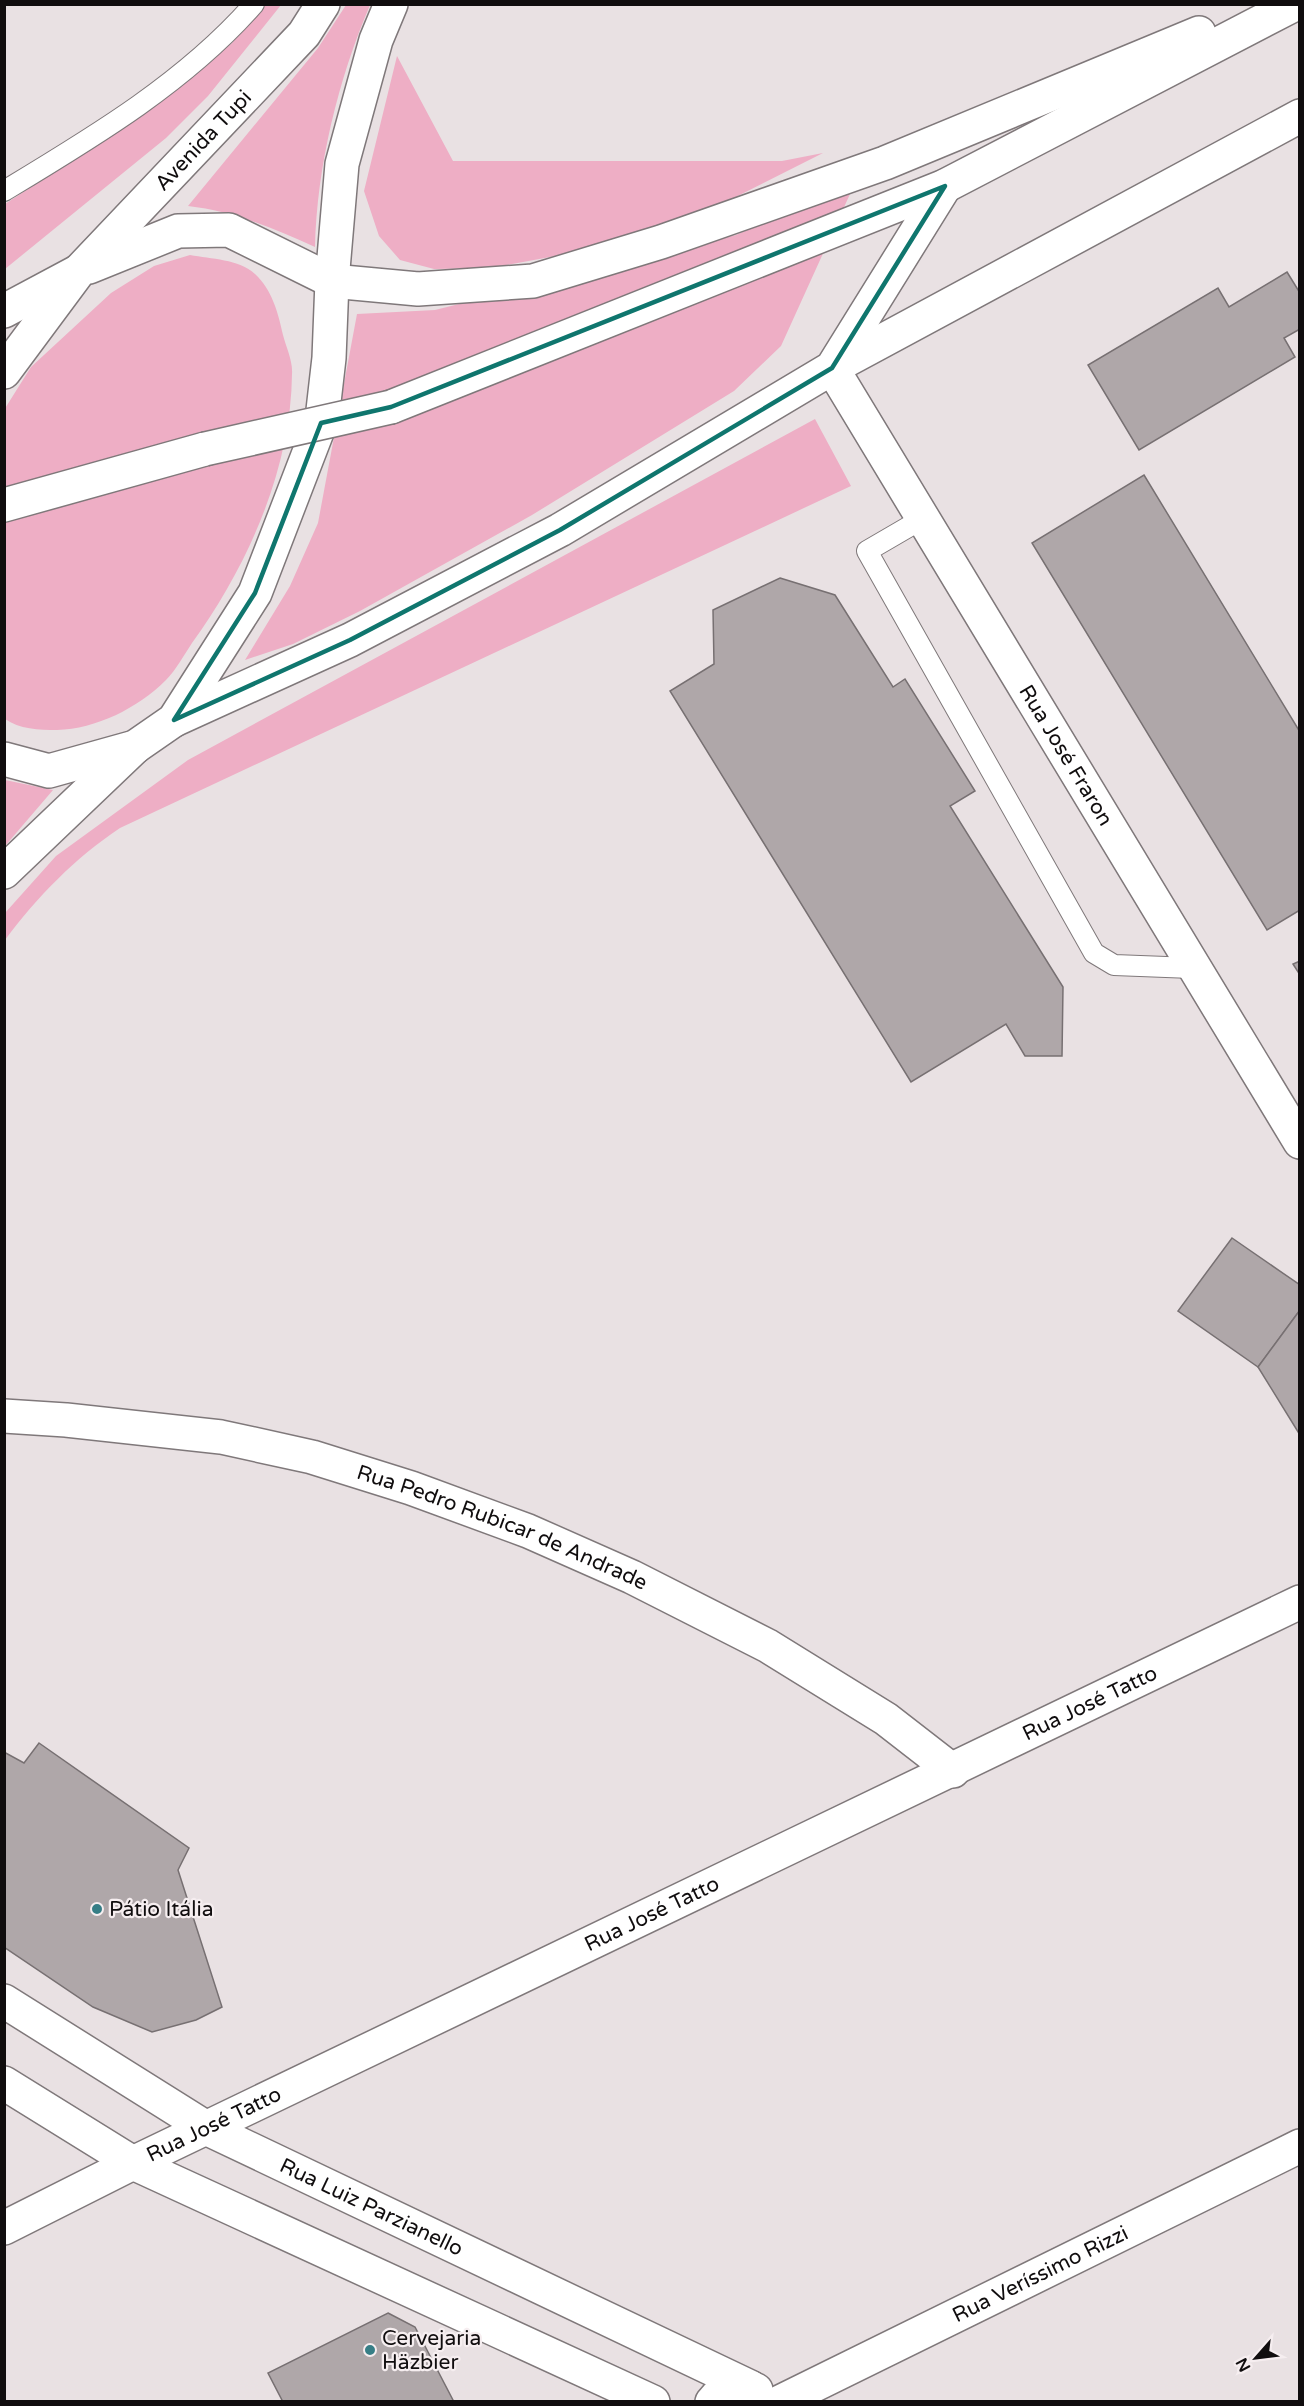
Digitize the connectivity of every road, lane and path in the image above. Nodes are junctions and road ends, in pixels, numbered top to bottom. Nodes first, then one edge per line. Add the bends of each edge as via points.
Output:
1 (254, 4) edge
2 (323, 4) edge
3 (391, 4) edge
4 (1267, 4) edge
5 (1295, 4) edge
6 (1299, 116) edge
7 (945, 186) junction
8 (4, 191) edge
9 (79, 272) junction
10 (332, 281) junction
11 (4, 311) edge
12 (832, 368) junction
13 (4, 372) edge
14 (13, 503) edge
15 (922, 519) junction
16 (174, 720) junction
17 (135, 747) junction
18 (4, 759) edge
19 (4, 872) edge
20 (1192, 968) junction
21 (1299, 1143) edge
22 (4, 1416) edge
23 (1299, 1602) edge
24 (952, 1771) junction
25 (4, 2001) edge
26 (4, 2084) edge
27 (208, 2129) junction
28 (1299, 2146) edge
29 (133, 2163) junction
30 (4, 2228) edge
31 (759, 2394) edge
32 (653, 2402) edge
33 (712, 2402) edge
34 (780, 2402) edge

1 - 8 lane via 225,37 132,109
2 - 9 main road, Avenida Tupi via 303,34
3 - 10 main road via 376,40 342,164
4 - 10 main road via 885,163 661,242 533,281 418,289
5 - 7 main road
6 - 12 main road
7 - 12 main road
7 - 14 main road, bridge via 391,407 205,449
9 - 10 main road via 178,231 229,230
9 - 11 main road
9 - 13 main road
10 - 16 main road via 322,419 255,593
12 - 15 main road, Rua José Fraron
12 - 16 main road via 560,530 350,640
15 - 20 main road, Rua José Fraron
15 - 20 lane via 867,551 1094,954 1114,965
16 - 17 main road
17 - 18 main road via 49,771
17 - 19 main road
20 - 21 main road, Rua José Fraron
22 - 24 main road, Rua Pedro Rubicar de Andrade via 220,1437 300,1455 411,1488 528,1531 632,1577 768,1646 886,1719
23 - 24 main road, Rua José Tatto
24 - 27 main road, Rua José Tatto
25 - 27 main road, Rua Luiz Parzianello
26 - 29 main road
27 - 29 main road, Rua José Tatto
27 - 31 main road, Rua Luiz Parzianello
28 - 34 main road, Rua Veríssimo Rizzi
29 - 30 main road, Rua José Tatto
29 - 32 main road
31 - 33 main road via 731,2387

